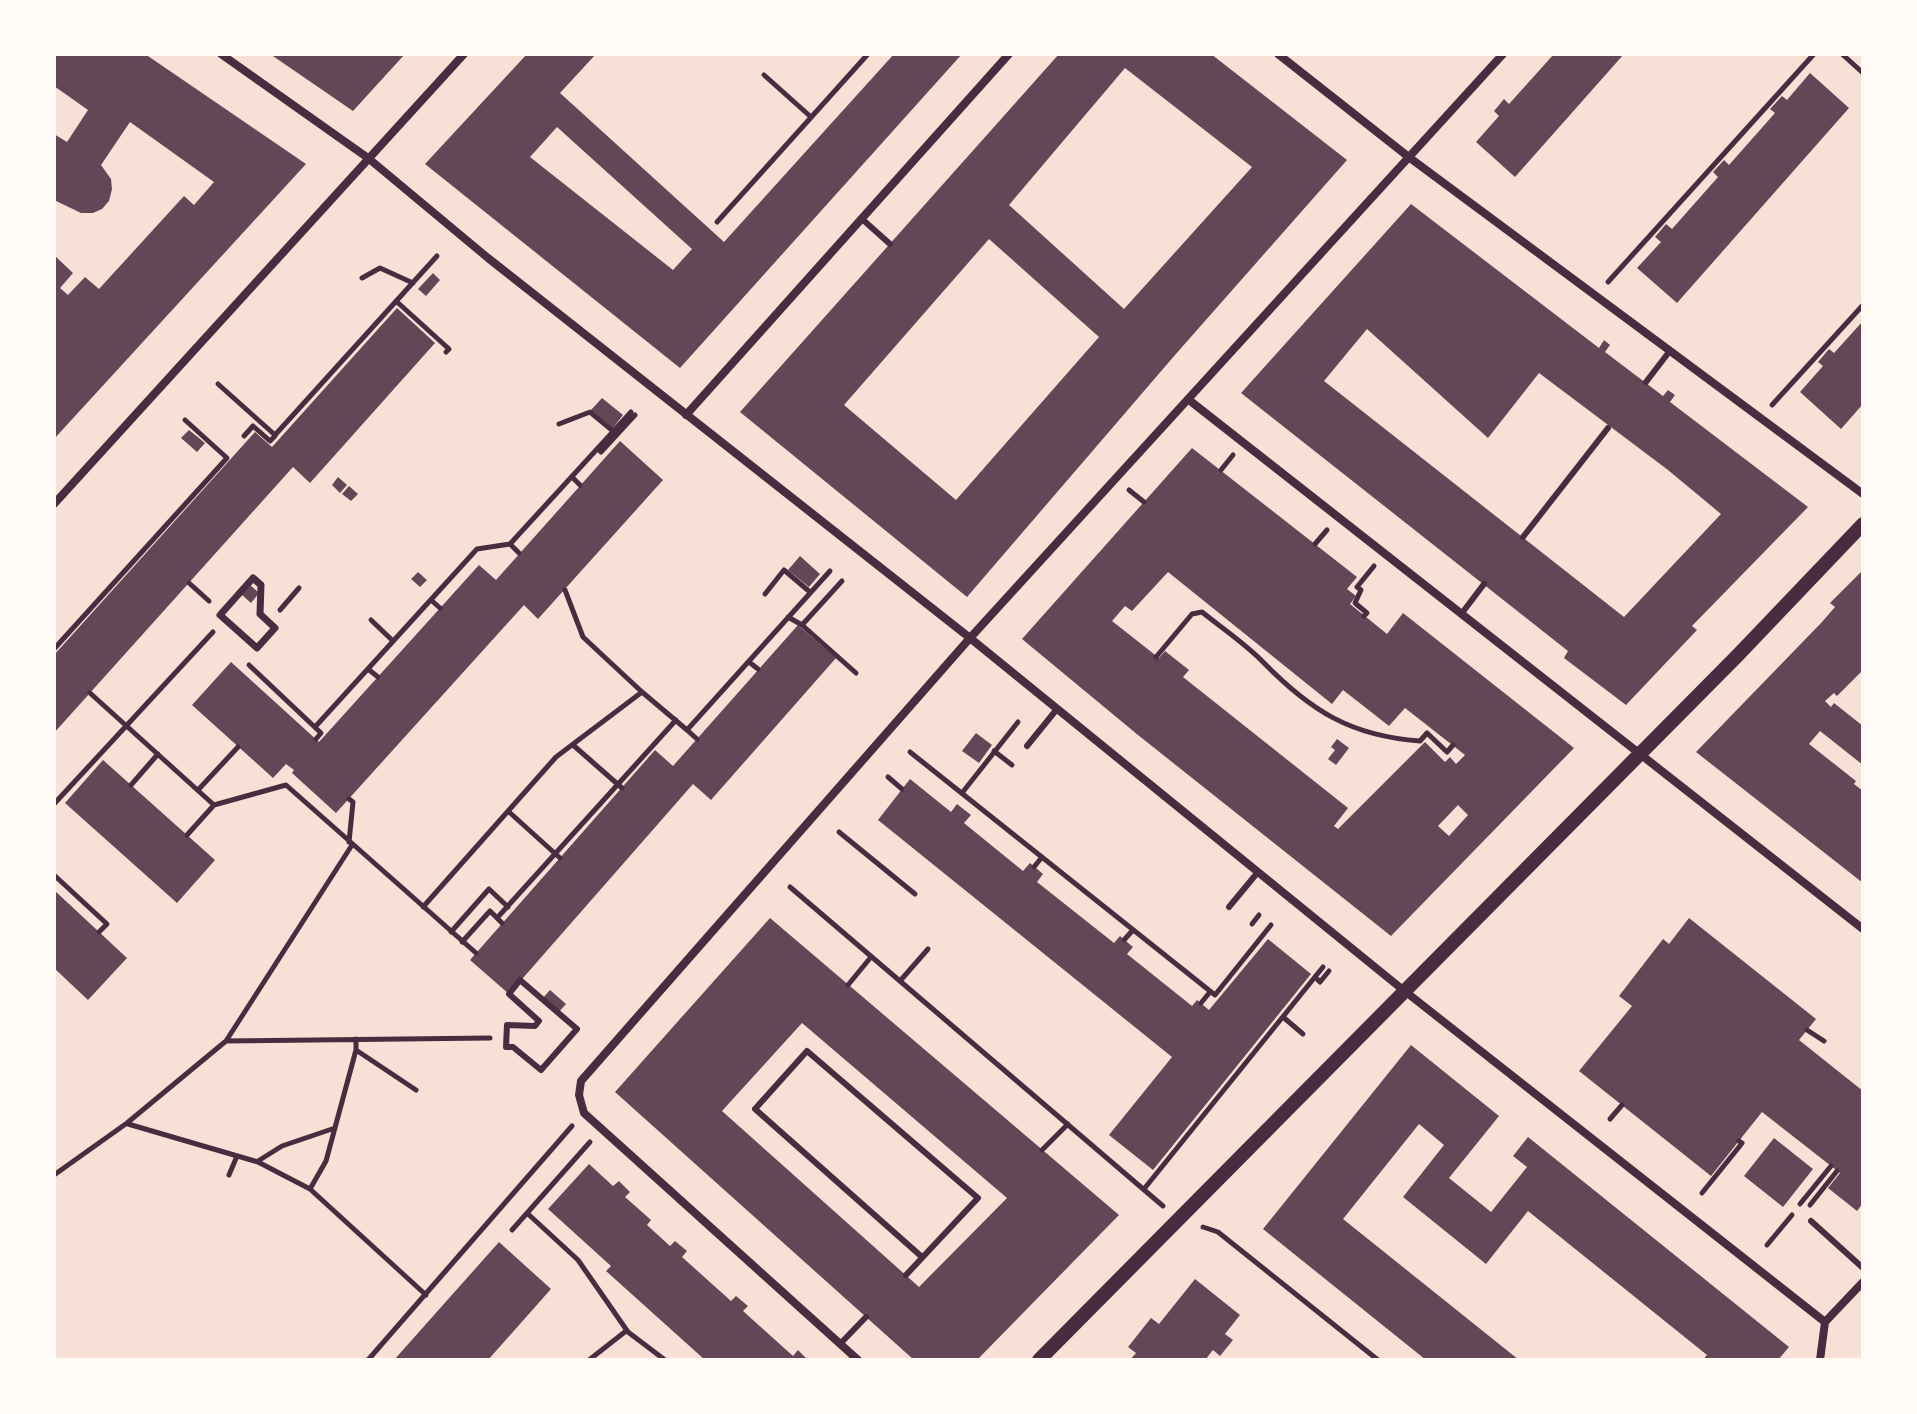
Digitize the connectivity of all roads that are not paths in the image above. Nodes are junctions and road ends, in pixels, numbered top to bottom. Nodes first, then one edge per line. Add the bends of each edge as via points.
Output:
1 (221, 54) edge
2 (464, 54) edge
3 (1009, 54) edge
4 (1278, 54) edge
5 (1503, 54) edge
6 (368, 158) junction
7 (1410, 158) junction
8 (862, 219) junction
9 (890, 244) dead end
10 (1669, 352) junction
11 (1646, 382) dead end
12 (1189, 400) junction
13 (686, 415) junction
14 (1608, 428) dead end
15 (1863, 494) edge
16 (54, 504) edge
17 (1863, 524) edge
18 (1523, 537) dead end
19 (253, 578) joint
20 (1484, 584) dead end
21 (1462, 613) junction
22 (970, 638) junction
23 (1057, 709) junction
24 (1027, 746) dead end
25 (1641, 753) junction
26 (1258, 872) junction
27 (1229, 907) dead end
28 (1863, 929) edge
29 (1404, 991) junction
30 (507, 1038) joint
31 (1811, 1221) dead end
32 (922, 1257) junction
33 (1863, 1268) edge
34 (906, 1275) dead end
35 (1863, 1282) edge
36 (866, 1317) dead end
37 (1825, 1322) junction
38 (840, 1344) junction
39 (858, 1360) edge
40 (1039, 1360) edge
41 (1820, 1360) edge

1 - 6 street
2 - 6 street
3 - 8 street
4 - 7 street
5 - 7 street
6 - 13 street
6 - 16 street
7 - 10 street
7 - 12 street
8 - 9 lane
8 - 13 street
10 - 11 lane
10 - 15 street
12 - 21 street
12 - 22 street
13 - 22 street
14 - 18 lane
17 - 25 street
19 - 19 street via 220,615 257,648 275,628 260,614 261,585
20 - 21 lane
21 - 25 street
22 - 23 street
22 - 38 street via 581,1081 584,1113
23 - 24 lane
23 - 26 street
25 - 28 street
25 - 29 street
26 - 27 lane
26 - 29 street
29 - 37 street
29 - 40 street
30 - 30 lane via 506,1047 541,1070 577,1029 520,980 509,994 539,1021 535,1026 507,1025
31 - 33 lane
32 - 32 lane via 978,1198 807,1051 755,1109
32 - 34 lane
35 - 37 street
36 - 38 lane
37 - 41 street
38 - 39 street

